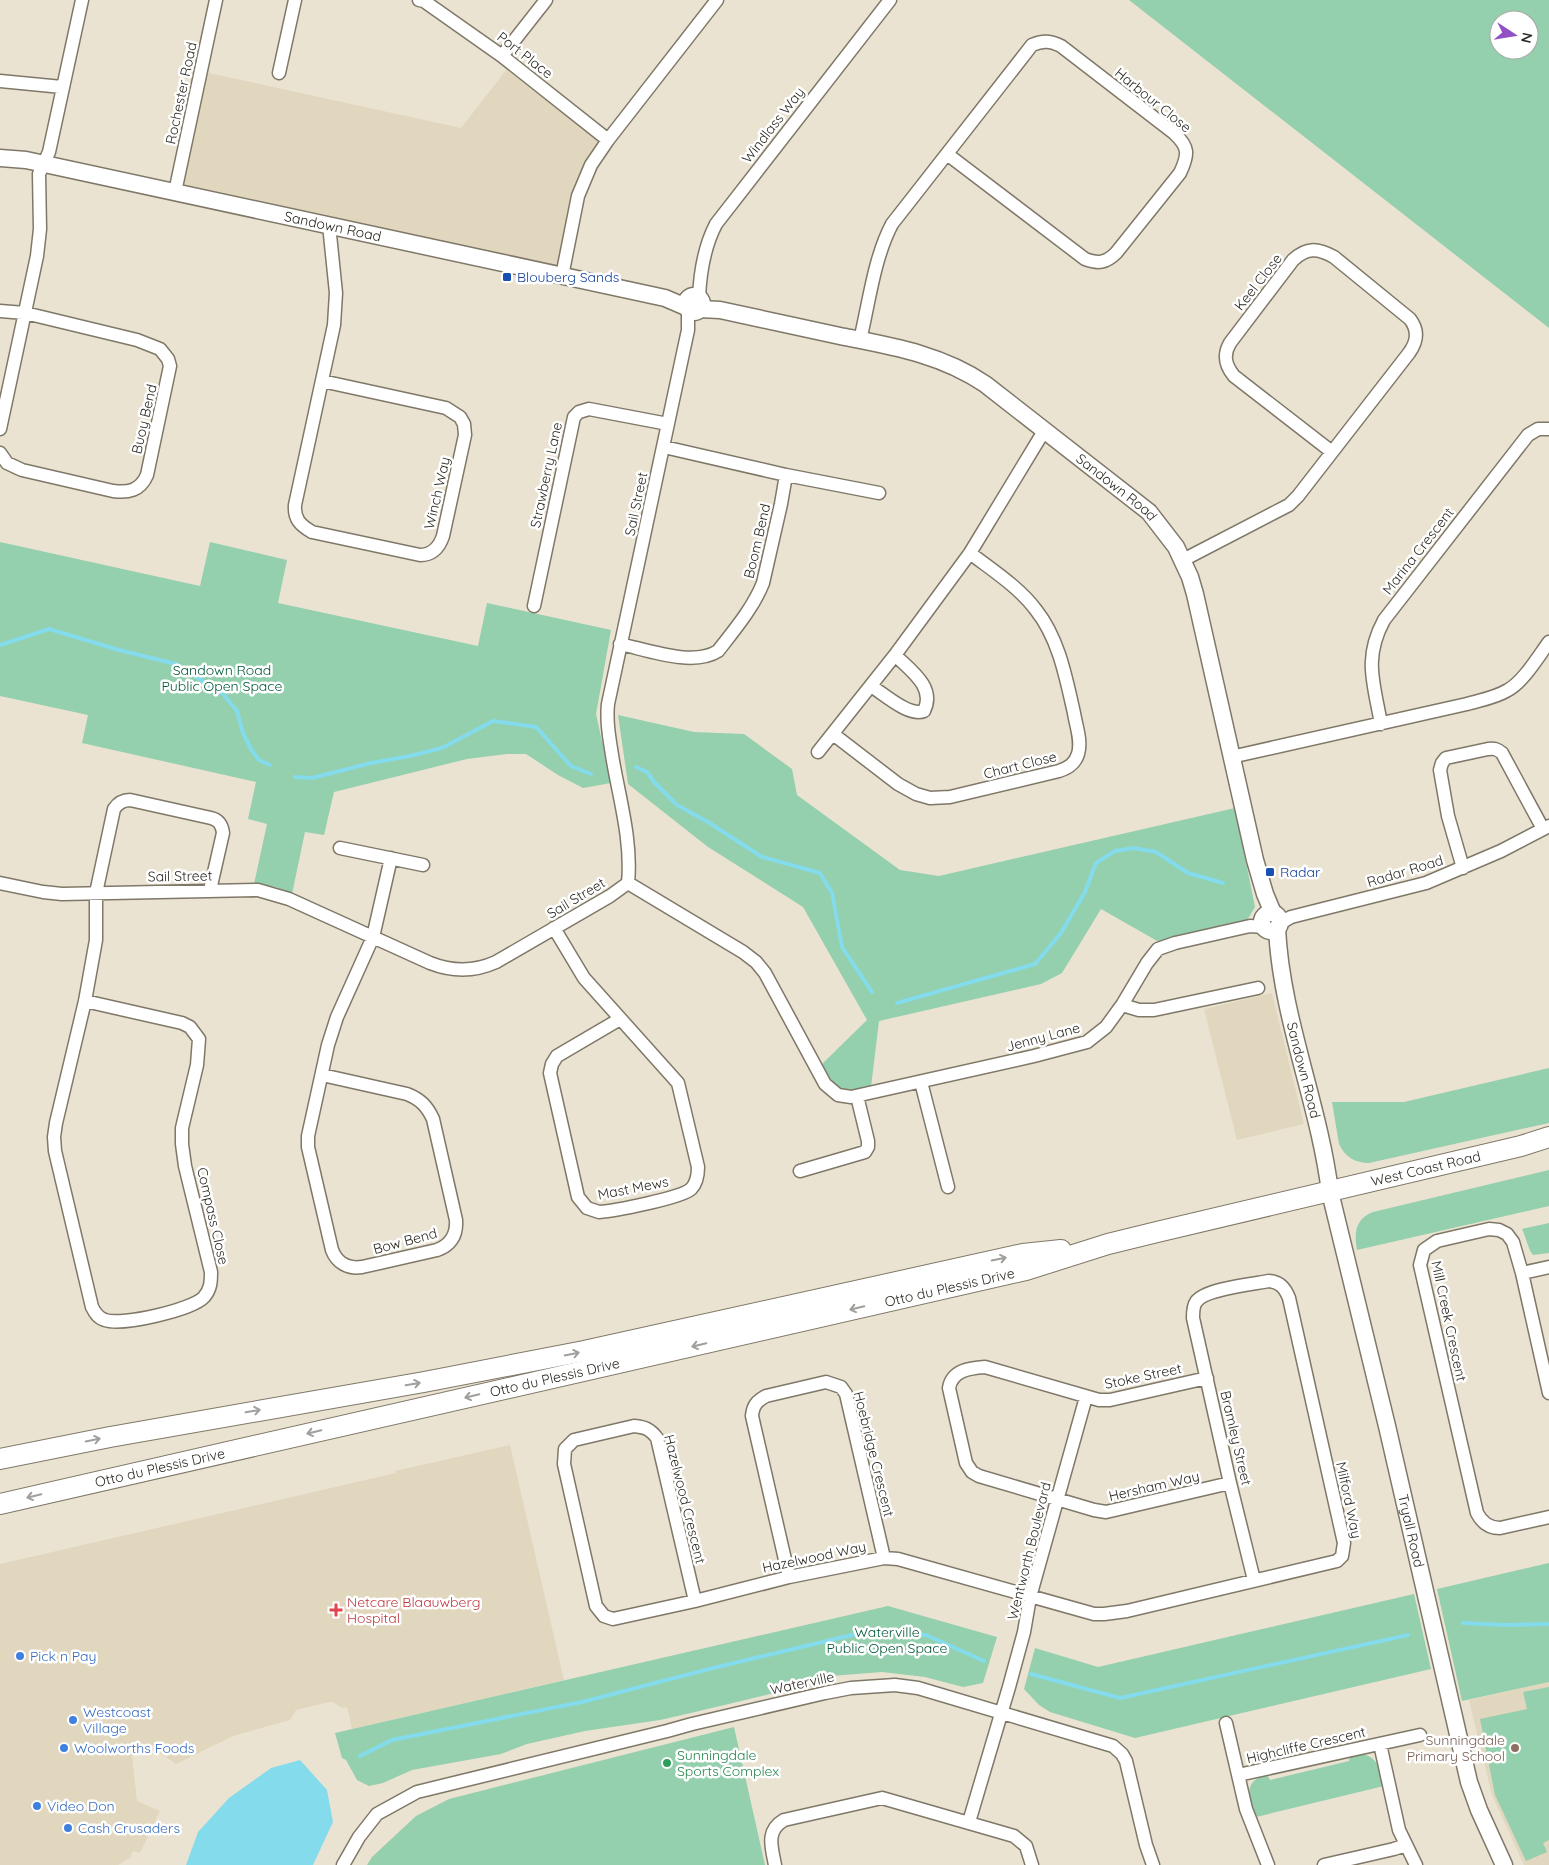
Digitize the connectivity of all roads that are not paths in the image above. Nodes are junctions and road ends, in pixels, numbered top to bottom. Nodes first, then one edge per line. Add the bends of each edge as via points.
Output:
1 (82, 0) edge
2 (216, 0) edge
3 (295, 0) edge
4 (419, 0) edge
5 (546, 0) edge
6 (717, 0) edge
7 (890, 0) edge
8 (502, 56) junction
9 (279, 73) dead end
10 (0, 81) edge
11 (62, 87) junction
12 (608, 140) junction
13 (947, 154) junction
14 (0, 158) edge
15 (44, 163) junction
16 (175, 192) junction
17 (329, 225) junction
18 (562, 276) junction
19 (694, 304) junction
20 (0, 310) edge
21 (25, 313) junction
22 (860, 340) junction
23 (322, 381) junction
24 (668, 424) junction
25 (0, 429) edge
26 (1549, 430) edge
27 (1044, 431) junction
28 (664, 447) junction
29 (1332, 452) junction
30 (0, 453) edge
31 (786, 475) junction
32 (879, 493) dead end
33 (970, 553) junction
34 (1183, 560) junction
35 (534, 606) dead end
36 (1549, 642) edge
37 (620, 644) junction
38 (895, 655) junction
39 (871, 686) junction
40 (1381, 724) junction
41 (833, 734) junction
42 (818, 752) dead end
43 (1231, 757) junction
44 (1546, 827) edge
45 (340, 848) dead end
46 (391, 858) junction
47 (423, 864) dead end
48 (1463, 868) junction
49 (0, 883) edge
50 (628, 883) junction
51 (210, 890) junction
52 (96, 893) junction
53 (1271, 922) junction
54 (554, 928) junction
55 (373, 937) junction
56 (1258, 988) dead end
57 (85, 1001) junction
58 (1122, 1005) junction
59 (620, 1019) junction
60 (322, 1075) junction
61 (921, 1082) junction
62 (858, 1096) junction
63 (1549, 1137) edge
64 (1549, 1142) edge
65 (1521, 1146) junction
66 (800, 1171) dead end
67 (948, 1187) dead end
68 (1330, 1192) junction
69 (1108, 1244) junction
70 (1549, 1267) edge
71 (1522, 1273) junction
72 (1196, 1302) joint
73 (1207, 1378) junction
74 (1549, 1394) edge
75 (1086, 1397) junction
76 (0, 1459) edge
77 (1230, 1484) junction
78 (1056, 1500) junction
79 (0, 1504) edge
80 (1549, 1516) edge
81 (884, 1558) junction
82 (789, 1577) junction
83 (1254, 1580) junction
84 (1030, 1597) junction
85 (695, 1601) junction
86 (604, 1616) joint
87 (1002, 1712) junction
88 (1226, 1723) dead end
89 (1420, 1735) dead end
90 (1380, 1744) junction
91 (1238, 1775) junction
92 (969, 1822) junction
93 (1406, 1845) junction
94 (344, 1865) edge
95 (775, 1865) edge
96 (1032, 1865) edge
97 (1153, 1865) edge
98 (1268, 1865) edge
99 (1324, 1865) edge
100 (1416, 1865) edge
101 (1504, 1865) edge

1 - 11 street
2 - 16 street, Rochester Road
3 - 9 street
4 - 8 street, Port Place
5 - 8 street
6 - 12 street
7 - 19 street, Windlass Way via 716,224 706,247
8 - 12 street, Port Place
10 - 11 street
11 - 15 street
12 - 18 street via 583,181
13 - 13 street, Harbour Close via 1032,45 1042,41 1061,46 1174,133 1187,152 1180,173 1116,253 1100,263 1085,259
13 - 22 street, Harbour Close via 886,236
14 - 15 street, Sandown Road
15 - 16 street, Sandown Road
15 - 21 street via 39,174 37,256
16 - 17 street, Sandown Road
17 - 18 street, Sandown Road
17 - 23 street, Winch Way via 336,293 334,325
18 - 19 street, Sandown Road
19 - 22 street, Sandown Road
19 - 24 street, Sail Street
20 - 21 street, Buoy Bend
21 - 25 street
21 - 30 street, Buoy Bend via 153,346 168,359 170,373 147,475 135,490 113,490 22,470 7,463
22 - 27 street, Sandown Road via 927,355 961,369
23 - 23 street, Winch Way via 295,506 297,520 312,532 420,555 430,554 443,536 464,445 465,430 460,417 446,408
24 - 28 street, Sail Street
24 - 35 street, Strawberry Lane via 589,409 574,417
26 - 40 street, Marina Crescent via 1538,429 1528,436 1384,620 1374,644 1371,663
27 - 33 street
27 - 34 street, Sandown Road via 1149,512
28 - 31 street
28 - 37 street, Sail Street
29 - 29 street, Keel Close via 1413,348 1417,336 1410,320 1334,257 1308,250 1293,260 1230,342 1226,360 1234,376
29 - 34 street, Keel Close via 1298,496 1278,512
31 - 32 street
31 - 37 street, Boom Bend via 764,583 754,603 718,651 710,656 691,658
33 - 38 street
33 - 41 street, Chart Close via 1024,596 1037,610 1053,638 1079,736 1078,753 1073,764 1059,772 950,797 930,798 898,784
34 - 43 street, Sandown Road via 1195,594
36 - 40 street via 1509,690 1467,704
37 - 50 street, Sail Street via 607,713 628,845
38 - 39 street
38 - 39 street via 926,689 928,703 924,711 909,711
39 - 41 street
40 - 43 street
41 - 42 street
43 - 53 street, Sandown Road
44 - 48 street, Radar Road
44 - 48 street via 1500,751 1493,748 1449,756 1440,770 1448,816
45 - 46 street
46 - 47 street
46 - 55 street, Bow Bend
48 - 53 street, Radar Road via 1426,884
49 - 52 street, Sail Street via 52,894
50 - 54 street, Sail Street
50 - 62 street, Jenny Lane via 756,962 825,1084 844,1097
51 - 52 street, Sail Street
51 - 52 street, Compass Close via 223,833 218,822 127,800 114,809
51 - 55 street, Sail Street via 271,892
52 - 57 street, Compass Close via 96,940
53 - 58 street, Jenny Lane via 1158,949
53 - 68 street, Sandown Road
54 - 55 street, Sail Street via 496,962 468,970 439,967
54 - 59 street, Mast Mews via 584,978
55 - 60 street, Bow Bend via 337,1017
56 - 58 street via 1154,1010
57 - 57 street, Compass Close via 56,1123 55,1151 92,1307 104,1320 137,1320 196,1303 206,1296 212,1282 182,1144 182,1128 197,1065 199,1039 190,1027 182,1023
58 - 61 street, Jenny Lane via 1100,1033 1079,1045
59 - 59 street, Mast Mews via 678,1083 698,1173 694,1184 681,1194 599,1212 586,1208 578,1197 550,1073 557,1056
60 - 60 street, Bow Bend via 307,1142 332,1250 337,1259 350,1267 362,1267 438,1250 449,1244 456,1233 456,1220 433,1119 426,1107 407,1094
61 - 62 street, Jenny Lane
61 - 67 street
62 - 66 street via 867,1150
63 - 65 main road, West Coast Road
64 - 65 main road, West Coast Road
65 - 68 main road, West Coast Road
68 - 69 main road, Otto du Plessis Drive
68 - 101 street, Tryall Road via 1469,1782
76 -> 69 main road, Otto du Plessis Drive via 584,1352 1023,1254
69 -> 79 main road, Otto du Plessis Drive via 1026,1270
70 - 71 street
71 - 74 street, Mill Creek Crescent
71 - 80 street, Mill Creek Crescent via 1511,1238 1494,1229 1437,1241 1424,1250 1420,1260 1477,1513 1488,1526 1500,1528
72 - 73 street, Bramley Street via 1193,1318
72 - 83 street, Milford Way via 1208,1294 1269,1280 1286,1290 1344,1543 1342,1556 1337,1561
73 - 75 street, Stoke Street via 1110,1400
73 - 77 street, Bramley Street
75 - 78 street, Wentworth Boulevard
75 - 78 street, Stoke Street via 985,1367 958,1373 949,1384 962,1452 972,1472 997,1483
77 - 78 street, Hersham Way via 1106,1512
77 - 83 street, Bramley Street
78 - 84 street, Wentworth Boulevard
81 - 82 street, Hazelwood Way
81 - 82 street, Hoebridge Crescent via 846,1394 840,1387 826,1382 766,1396 753,1410
81 - 84 street, Hazelwood Way via 898,1559
82 - 85 street, Hazelwood Way
83 - 84 street, Milford Way via 1104,1614
84 - 87 street, Wentworth Boulevard
85 - 86 street, Hazelwood Way via 617,1619
85 - 86 street, Hazelwood Crescent via 657,1438 648,1429 634,1426 574,1440 565,1449 596,1606
87 - 92 street, Wentworth Boulevard
87 - 94 street, Waterville via 907,1686 851,1688 758,1708 417,1792 377,1814 359,1837
87 - 97 street, Waterville via 1097,1740 1118,1750 1126,1761
88 - 91 street, Highcliffe Crescent
89 - 90 street, Highcliffe Crescent
90 - 91 street, Highcliffe Crescent
90 - 93 street, Highcliffe Crescent via 1399,1830
91 - 98 street, Highcliffe Crescent via 1246,1809
92 - 95 street via 878,1798 779,1823 770,1836
92 - 96 street via 1019,1838 1026,1846
93 - 99 street
93 - 100 street, Highcliffe Crescent

